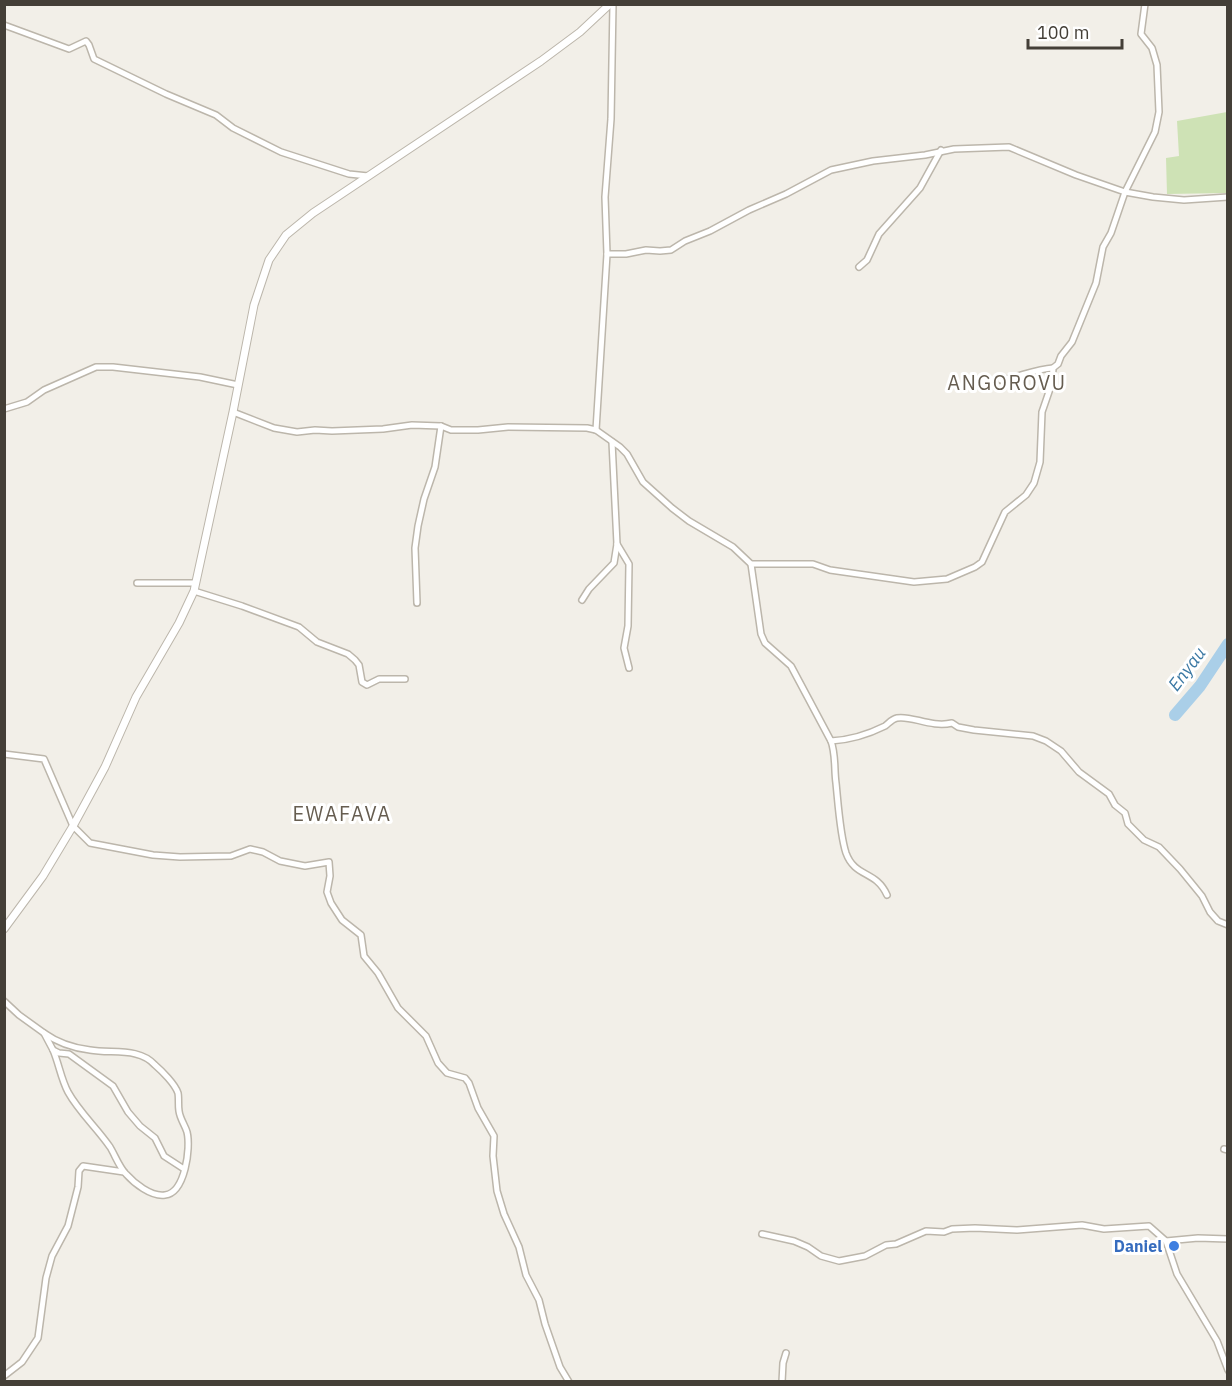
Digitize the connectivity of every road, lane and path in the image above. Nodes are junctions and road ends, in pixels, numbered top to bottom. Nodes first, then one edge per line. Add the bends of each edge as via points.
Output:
1 (612, 4) edge
2 (1145, 4) edge
3 (4, 25) edge
4 (941, 150) junction
5 (368, 176) junction
6 (1125, 192) junction
7 (1227, 197) edge
8 (607, 254) junction
9 (859, 267) dead end
10 (1053, 368) junction
11 (1001, 380) dead end
12 (238, 385) junction
13 (4, 409) edge
14 (233, 412) junction
15 (441, 426) junction
16 (596, 430) junction
17 (612, 442) junction
18 (617, 544) junction
19 (752, 564) junction
20 (137, 583) dead end
21 (195, 583) junction
22 (194, 591) junction
23 (582, 600) dead end
24 (417, 603) dead end
25 (629, 669) dead end
26 (405, 679) dead end
27 (831, 741) junction
28 (4, 754) edge
29 (73, 826) junction
30 (887, 895) dead end
31 (1227, 925) edge
32 (4, 929) edge
33 (4, 1001) edge
34 (44, 1033) junction
35 (53, 1050) junction
36 (184, 1169) junction
37 (124, 1172) junction
38 (762, 1234) dead end
39 (1227, 1239) edge
40 (1166, 1241) junction
41 (786, 1353) dead end
42 (1227, 1366) edge
43 (4, 1376) edge
44 (569, 1382) edge
45 (782, 1382) edge

1 - 5 street via 541,61
1 - 8 street via 611,119 605,197
2 - 6 street via 1141,34 1152,48 1157,64 1159,112 1155,132
3 - 5 street via 69,49 86,41 94,60 216,115 264,145 349,174
4 - 6 street via 1009,147
4 - 8 street via 831,170 671,250
4 - 9 street via 920,188 879,234 867,260
5 - 12 street via 286,235 269,260 254,305
6 - 7 street via 1184,200
6 - 10 street via 1103,247 1096,283 1083,317 1072,342
8 - 16 street
10 - 11 street
10 - 19 street via 1042,412 1040,462 1034,483 1005,512 982,562 975,567 946,579 914,582 813,564
12 - 13 street via 200,377 96,367 44,390 27,402
12 - 14 street
14 - 15 street via 274,428 297,432
14 - 21 street
15 - 16 street via 451,430
15 - 24 street via 435,467 416,537
16 - 17 street
17 - 18 street
17 - 19 street via 627,454 648,487
18 - 23 street via 614,563
18 - 25 street via 628,564 624,648
19 - 27 street via 760,634 791,666
20 - 21 street
21 - 22 street
22 - 26 street via 299,627 317,642 355,660 366,685 378,679
22 - 29 street via 136,697
27 - 30 street via 847,856 856,868 877,880
27 - 31 street via 862,735 900,718 943,726 952,723 1046,741 1109,794 1125,813 1128,824 1144,840 1159,847 1190,880 1209,912
28 - 29 street via 44,759
29 - 32 street
29 - 44 street via 90,843 153,855 206,858 231,856 250,849 305,866 328,862 327,892 331,903 342,920 361,935 370,966 398,1008 426,1036 442,1068 469,1083 494,1138 496,1184 504,1215
33 - 34 street
34 - 35 street
34 - 36 street via 73,1047 131,1053 145,1056 155,1064 177,1091 187,1133
35 - 36 street via 69,1054 113,1086 128,1112 155,1138 164,1156
35 - 37 street via 69,1094
36 - 37 street via 175,1191 166,1196 156,1195
37 - 43 street via 83,1166 79,1171 68,1226 52,1256 46,1278 38,1338 22,1362
38 - 40 street via 794,1241 839,1261 865,1256 922,1232 952,1229 1004,1231 1082,1225 1104,1229 1144,1225
39 - 40 street
40 - 42 street via 1177,1274 1217,1341
41 - 45 street

